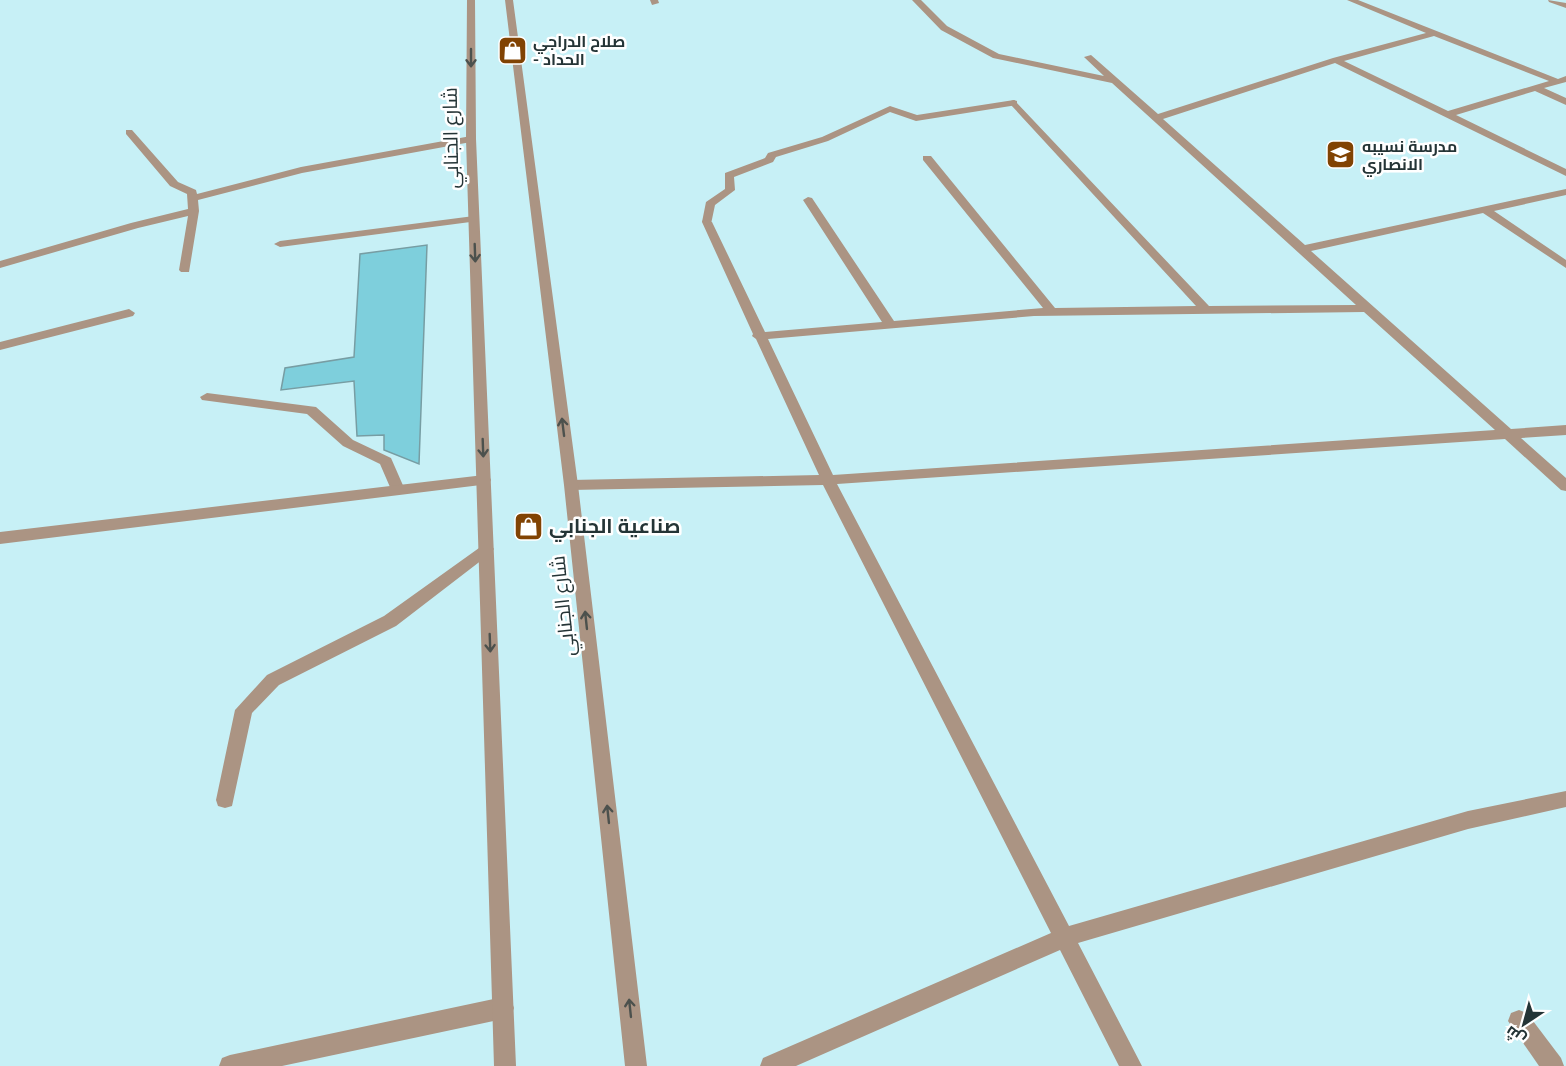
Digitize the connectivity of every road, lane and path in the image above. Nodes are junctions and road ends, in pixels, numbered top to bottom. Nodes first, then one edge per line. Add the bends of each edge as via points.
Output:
1 (471, 0) edge
2 (509, 0) edge
3 (916, 0) edge
4 (1351, 0) edge
5 (1552, 0) edge
6 (1566, 6) edge
7 (1434, 33) junction
8 (1088, 57) dead end
9 (1336, 60) junction
10 (1566, 79) edge
11 (1115, 81) junction
12 (1556, 81) junction
13 (1536, 88) junction
14 (1566, 102) edge
15 (1446, 115) junction
16 (1156, 118) junction
17 (129, 132) dead end
18 (471, 139) junction
19 (927, 158) dead end
20 (1566, 173) edge
21 (1566, 192) edge
22 (195, 198) junction
23 (808, 200) dead end
24 (1485, 210) junction
25 (194, 211) junction
26 (474, 219) junction
27 (280, 244) dead end
28 (1303, 249) junction
29 (0, 265) edge
30 (1566, 265) edge
31 (185, 270) dead end
32 (1370, 308) junction
33 (1205, 309) junction
34 (1052, 312) junction
35 (129, 313) dead end
36 (890, 324) junction
37 (758, 336) junction
38 (0, 346) edge
39 (207, 397) dead end
40 (1566, 430) edge
41 (1508, 436) junction
42 (484, 480) junction
43 (828, 480) junction
44 (571, 485) junction
45 (1566, 486) edge
46 (398, 490) junction
47 (0, 538) edge
48 (486, 549) junction
49 (1566, 799) edge
50 (225, 801) dead end
51 (1065, 937) junction
52 (503, 1008) junction
53 (1519, 1021) dead end
54 (230, 1066) edge
55 (505, 1066) edge
56 (636, 1066) edge
57 (771, 1066) edge
58 (1131, 1066) edge
59 (1553, 1066) edge

1 -> 18 street, شارع الجنابي
44 -> 2 street, شارع الجنابي
3 - 11 street via 944,28 996,56
4 - 7 street
5 - 6 street
7 - 9 street
7 - 12 street
8 - 11 street
9 - 15 street
9 - 16 street
10 - 12 street
11 - 16 street
12 - 13 street
13 - 14 street
13 - 15 street
15 - 20 street
16 - 28 street
17 - 22 street via 174,184 192,192
18 - 22 street via 301,170
18 - 26 street, شارع الجنابي
19 - 34 street
21 - 24 street
22 - 25 street
23 - 36 street
24 - 28 street
24 - 30 street
25 - 29 street
25 - 31 street
26 - 27 street
26 -> 42 street, شارع الجنابي
28 - 32 street
32 - 33 street
32 - 41 street
33 - 34 street
33 - 37 street via 1014,103 916,118 890,109 825,139 772,155 769,160 729,175 730,190 710,204 707,222
34 - 36 street
35 - 38 street
36 - 37 street
37 - 43 street
39 - 46 street via 311,410 348,443 386,461
40 - 41 street
41 - 43 street
41 - 45 street
42 - 46 street
42 - 48 street, شارع الجنابي
43 - 44 street
43 - 51 street
56 -> 44 street, شارع الجنابي
46 - 47 street
48 - 50 street via 390,621 273,680 244,710
48 -> 52 street, شارع الجنابي
49 - 51 street via 1468,820
51 - 57 street
51 - 58 street
52 - 54 street
52 - 55 street, شارع الجنابي
53 - 59 street

